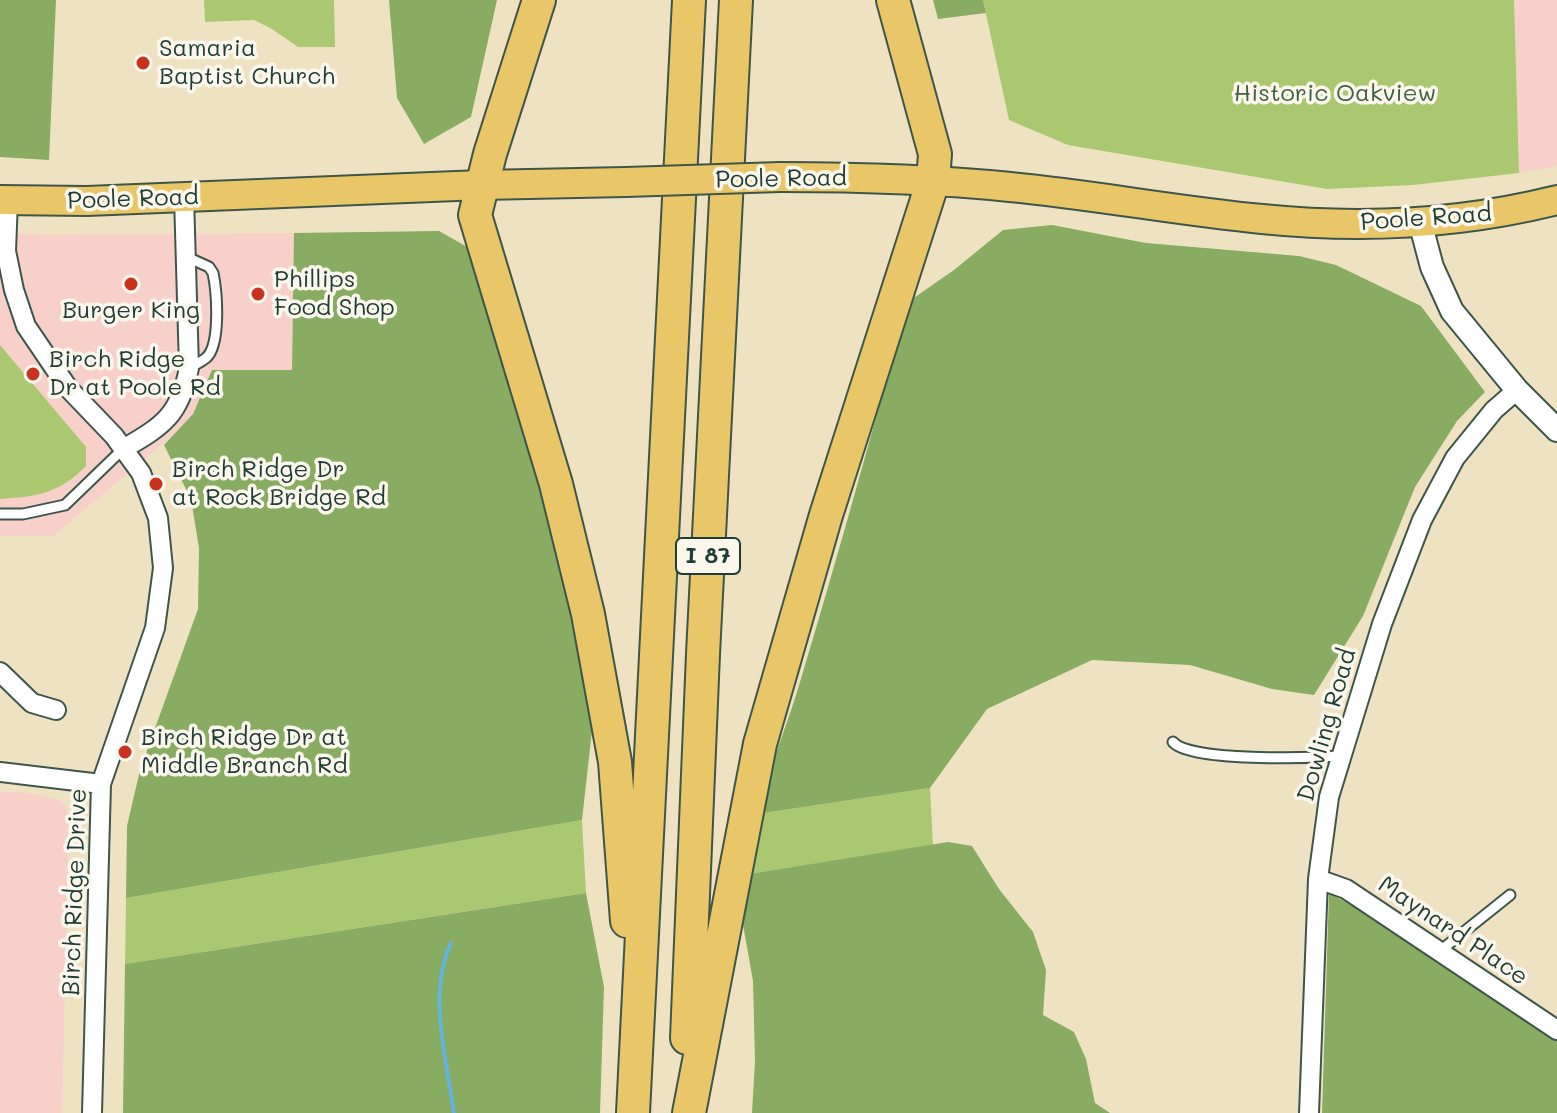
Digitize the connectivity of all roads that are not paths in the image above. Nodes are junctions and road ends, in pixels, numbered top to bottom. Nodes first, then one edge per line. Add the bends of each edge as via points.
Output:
1 (539, 0) edge
2 (689, 0) edge
3 (736, 0) edge
4 (893, 0) edge
5 (933, 181) junction
6 (481, 185) junction
7 (184, 197) junction
8 (4, 200) edge
9 (1557, 200) edge
10 (1420, 222) junction
11 (187, 257) junction
12 (189, 368) junction
13 (1517, 390) junction
14 (1557, 430) edge
15 (123, 449) junction
16 (0, 514) edge
17 (0, 672) edge
18 (56, 710) dead end
19 (1173, 742) dead end
20 (1341, 756) junction
21 (0, 772) edge
22 (101, 784) junction
23 (1318, 879) junction
24 (1510, 895) dead end
25 (1440, 951) junction
26 (1557, 1030) edge
27 (637, 1039) junction
28 (92, 1113) edge
29 (633, 1113) edge
30 (687, 1113) edge
31 (1309, 1113) edge

1 - 6 highway
2 - 27 highway, I 87
3 - 30 highway, I 87 via 703,654
4 - 5 highway via 935,154
5 - 6 main road, Poole Road, bridge via 780,177
5 - 10 main road, Poole Road via 1263,220
5 - 30 highway via 826,515 760,744
6 - 7 main road, Poole Road
6 - 27 highway via 475,215 560,499 607,707
7 - 8 main road, Poole Road
7 - 11 street
8 - 15 street, Birch Ridge Drive via 6,251 26,326 68,388
9 - 10 main road, Poole Road
10 - 13 street via 1452,311
11 - 12 street
11 - 12 lane via 213,273 216,327 208,356
12 - 15 street via 184,394 164,424
13 - 14 street
13 - 20 street, Dowling Road via 1455,458 1422,520 1382,624
15 - 16 lane via 65,505
15 - 22 street, Birch Ridge Drive via 141,473 158,518 163,568 155,628
17 - 18 street via 32,703
19 - 20 lane via 1185,751 1210,755
20 - 23 street, Dowling Road via 1329,797
21 - 22 street
22 - 28 street, Birch Ridge Drive
23 - 25 street, Maynard Place via 1346,889
23 - 31 street, Dowling Road
24 - 25 lane
25 - 26 street, Maynard Place
27 - 29 highway, I 87

